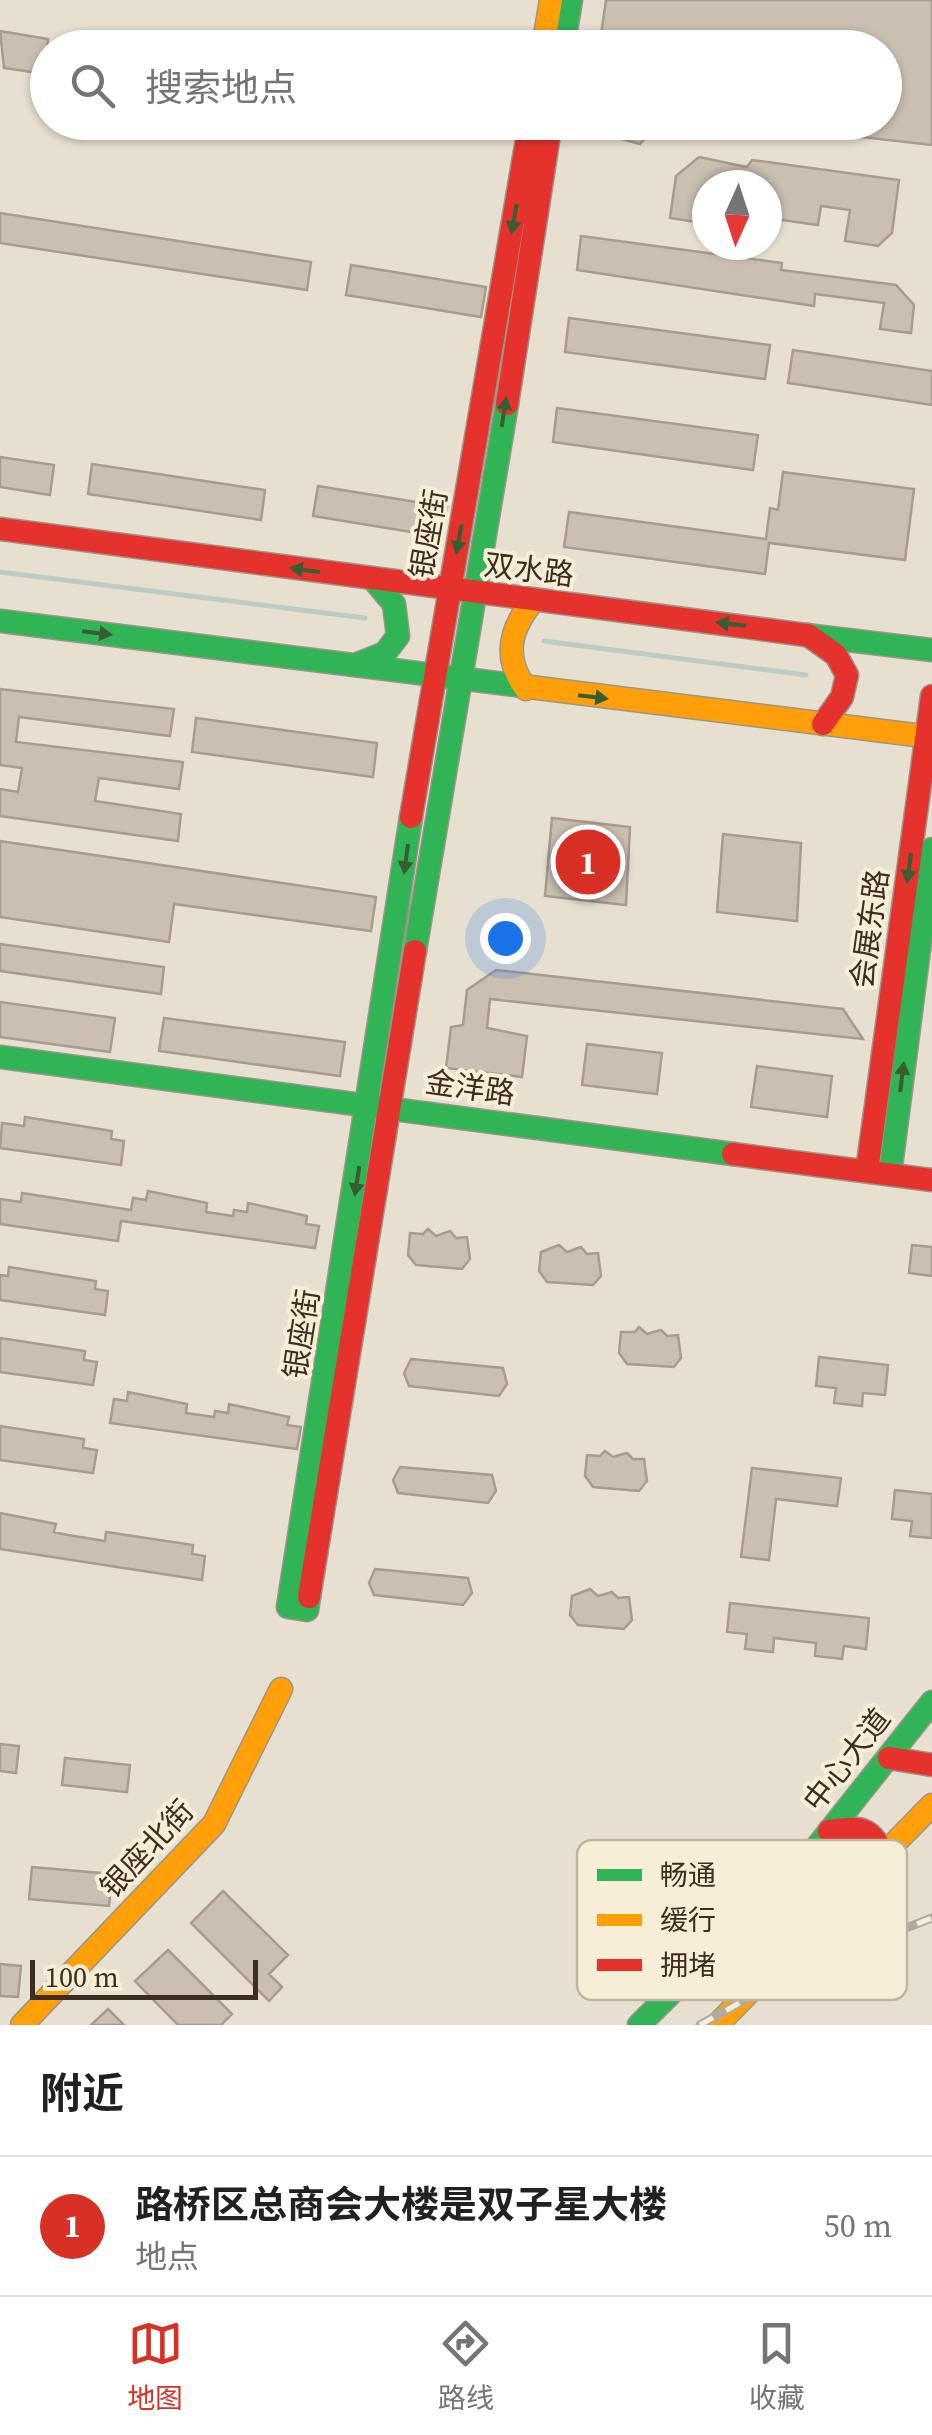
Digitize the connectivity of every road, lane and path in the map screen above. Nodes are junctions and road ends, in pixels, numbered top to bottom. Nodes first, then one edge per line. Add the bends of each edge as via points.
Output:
1 (551, 0) edge
2 (571, 0) edge
3 (546, 30) edge
4 (566, 30) edge
5 (527, 140) edge
6 (548, 140) edge
7 (0, 529) edge
8 (373, 579) junction
9 (450, 590) junction
10 (474, 594) junction
11 (533, 601) junction
12 (0, 621) edge
13 (802, 632) junction
14 (932, 650) edge
15 (352, 666) junction
16 (433, 676) junction
17 (464, 681) junction
18 (526, 689) junction
19 (932, 696) edge
20 (823, 724) junction
21 (929, 737) edge
22 (932, 849) edge
23 (0, 1058) edge
24 (378, 1105) junction
25 (879, 1172) junction
26 (932, 1180) edge
27 (280, 1689) dead end
28 (932, 1702) edge
29 (922, 1728) edge
30 (888, 1758) junction
31 (932, 1764) edge
32 (932, 1805) edge
33 (830, 1831) junction
34 (821, 1840) edge
35 (875, 1840) edge
36 (899, 1840) edge
37 (664, 2000) edge
38 (742, 2000) edge
39 (22, 2025) edge
40 (639, 2025) edge
41 (717, 2025) edge

1 - 3 main road
2 - 4 main road
5 -> 9 main road, 银座街
10 -> 6 main road, 银座街
8 -> 7 main road, 双水路
8 - 9 main road, 双水路
8 - 15 main road via 400,613 397,637 388,652
9 - 10 main road, 双水路
9 - 16 main road, 银座街
10 - 11 main road, 双水路
10 - 17 main road, 银座街
13 -> 11 main road, 双水路
11 - 18 main road via 514,622 508,658
12 -> 15 main road
13 - 14 main road, 双水路
13 - 20 main road via 838,655 848,671 848,692
15 - 16 main road
16 - 17 main road
16 -> 24 main road, 银座街
17 - 18 main road
17 - 24 main road, 银座街
18 -> 20 main road
19 - 21 main road, 会展东路
20 - 21 main road
21 -> 25 main road, 会展东路
25 -> 22 main road, 会展东路
23 - 24 main road, 金洋路
24 -> 24 main road, 银座街 via 288,1607 306,1610
24 - 25 main road, 金洋路
25 - 26 main road, 金洋路
27 - 39 main road, 银座北街 via 214,1824
28 - 29 main road, 中心大道
29 - 30 main road, 中心大道
30 - 31 main road
30 - 33 main road, 中心大道
32 - 36 main road
33 - 34 main road, 中心大道
33 - 35 main road via 858,1827
37 - 40 main road, 中心大道
38 - 41 main road

